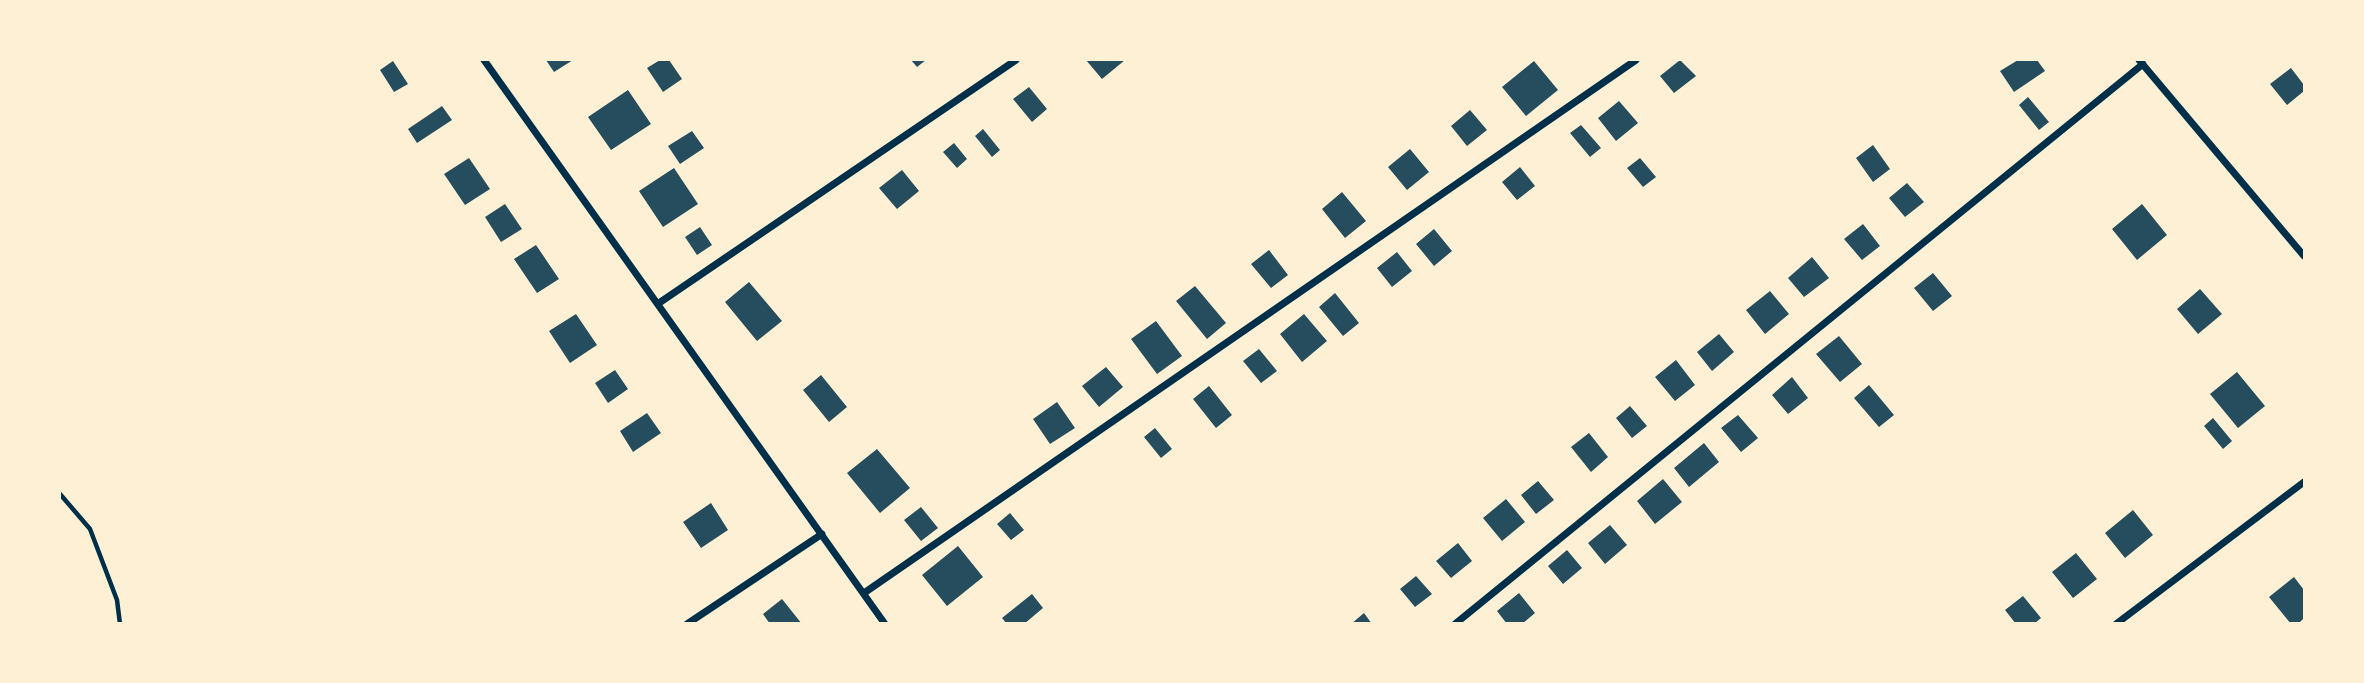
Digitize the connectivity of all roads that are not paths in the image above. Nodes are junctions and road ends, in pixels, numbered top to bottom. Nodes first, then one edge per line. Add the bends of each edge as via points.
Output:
1 (484, 60) edge
2 (1016, 60) edge
3 (1636, 60) edge
4 (2141, 62) edge
5 (2305, 256) edge
6 (659, 303) junction
7 (2305, 482) edge
8 (822, 534) junction
9 (864, 593) junction
10 (687, 624) edge
11 (885, 624) edge
12 (1455, 624) edge
13 (2116, 624) edge

1 - 6 street
2 - 6 street
3 - 9 street
4 - 5 street
4 - 12 street
6 - 8 street
7 - 13 street
8 - 9 street
8 - 10 street
9 - 11 street

